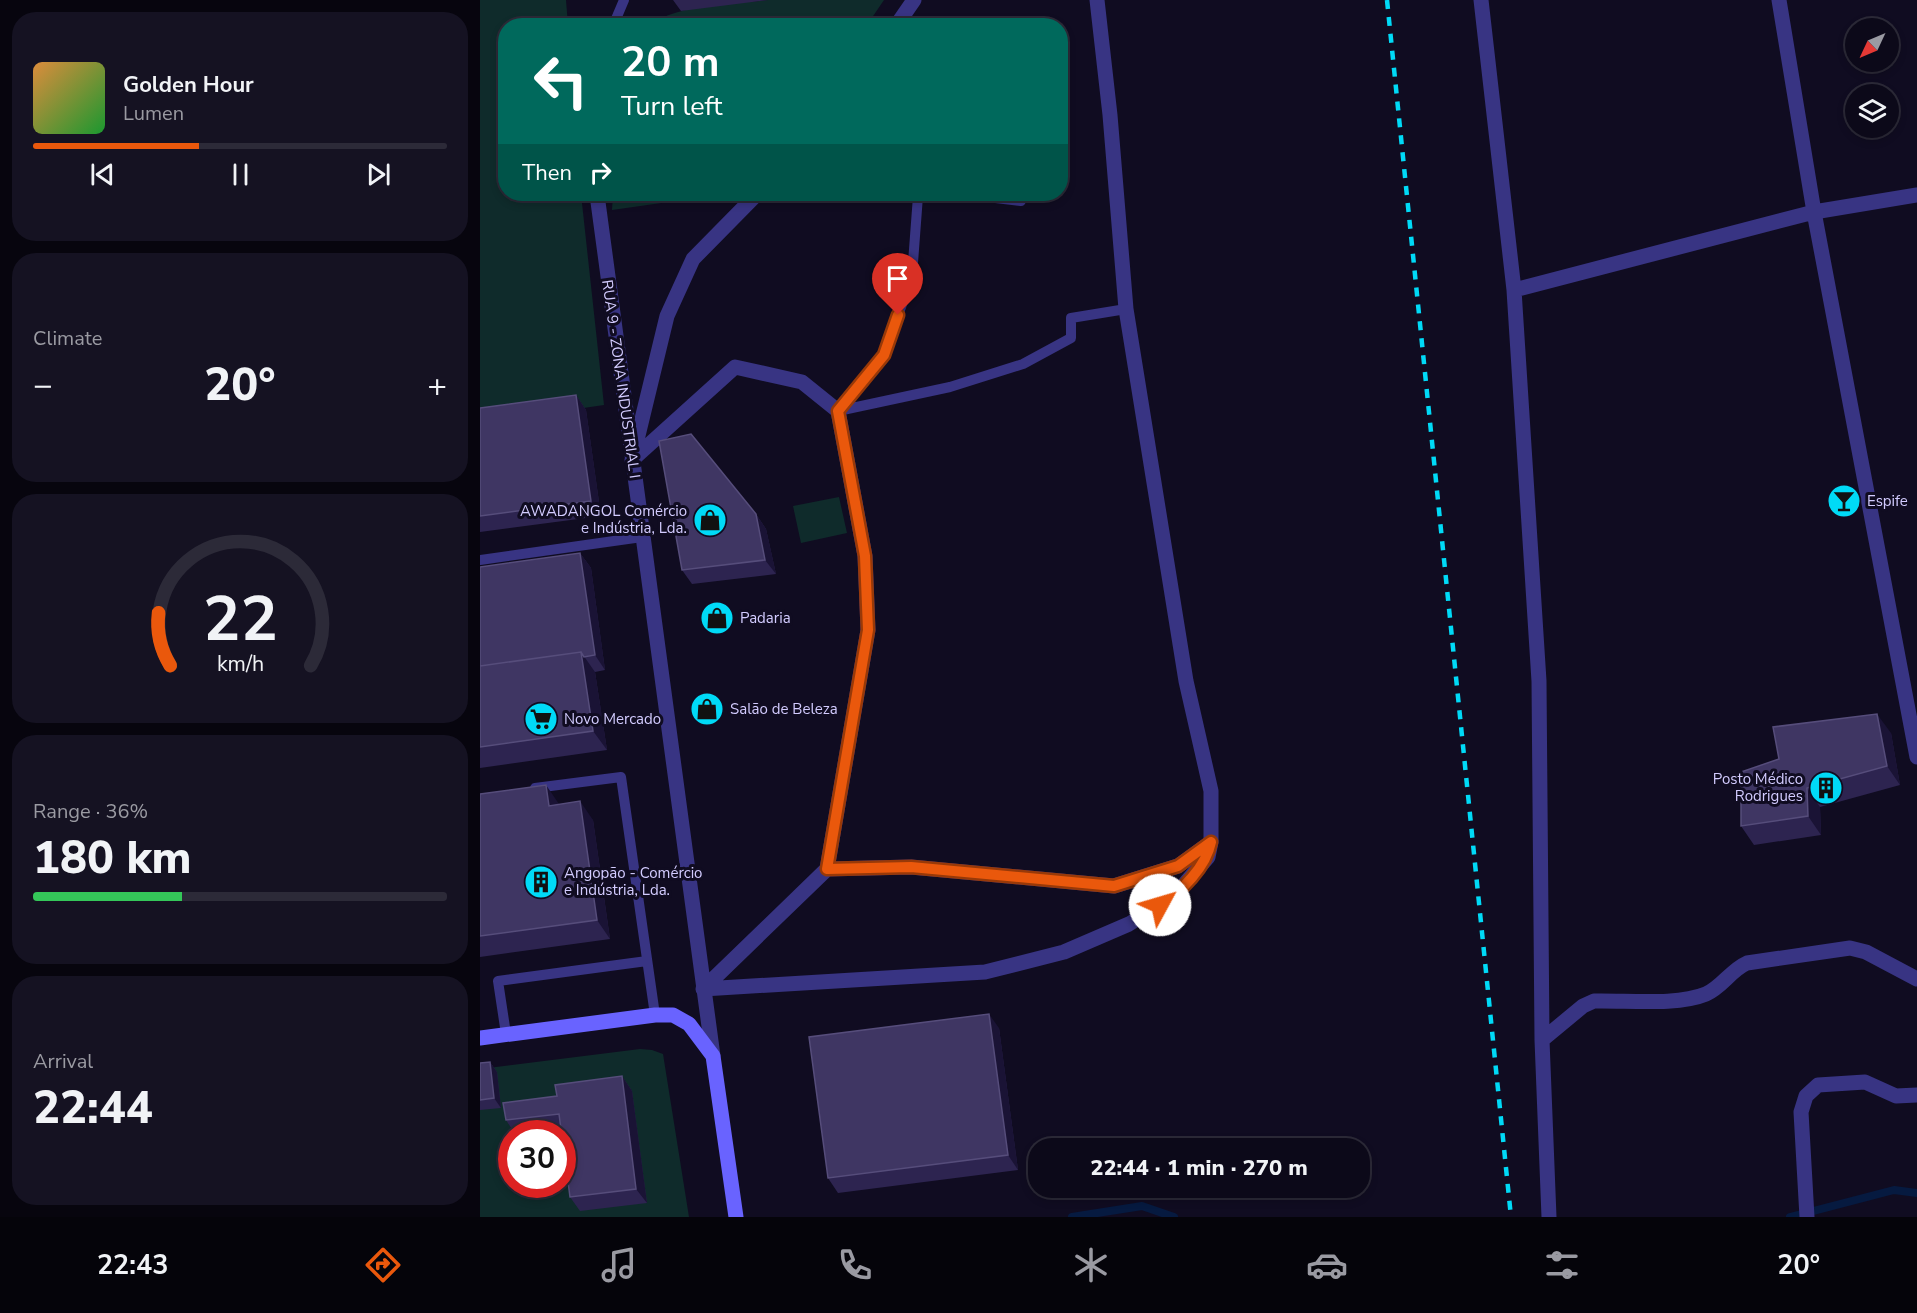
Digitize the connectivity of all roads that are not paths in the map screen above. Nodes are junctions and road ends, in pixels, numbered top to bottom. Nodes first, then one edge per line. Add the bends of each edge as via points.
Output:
1 (624, 0) edge
2 (914, 0) edge
3 (1097, 0) edge
4 (1481, 0) edge
5 (1779, 0) edge
6 (616, 18) edge
7 (902, 18) edge
8 (1917, 195) edge
9 (598, 201) edge
10 (750, 201) edge
11 (918, 201) edge
12 (1814, 212) junction
13 (1514, 290) junction
14 (1125, 309) junction
15 (838, 411) junction
16 (632, 460) junction
17 (642, 537) junction
18 (480, 560) edge
19 (1917, 757) edge
20 (527, 789) edge
21 (1211, 842) junction
22 (827, 869) junction
23 (647, 961) junction
24 (1917, 979) edge
25 (703, 989) junction
26 (655, 1015) junction
27 (506, 1034) junction
28 (480, 1038) edge
29 (1542, 1040) junction
30 (712, 1056) junction
31 (1917, 1095) edge
32 (736, 1217) edge
33 (1549, 1217) edge
34 (1807, 1217) edge

1 - 6 lane
2 - 7 street
3 - 14 street
4 - 13 street
5 - 12 street
8 - 12 street
9 - 16 street, RUA 9 - ZONA INDUSTRIAL I
10 - 16 street via 693,259 671,306
11 - 15 lane via 912,276 884,355
12 - 13 street
12 - 19 street
13 - 29 street via 1539,681
14 - 15 lane via 1071,318 1071,338 1023,364 950,387
14 - 21 street via 1186,681 1211,790
15 - 16 street via 802,382 735,367
15 - 22 street via 865,556 868,630
16 - 17 street, RUA 9 - ZONA INDUSTRIAL I
17 - 18 lane
17 - 25 street, RUA 9 - ZONA INDUSTRIAL I
20 - 23 lane via 621,777
21 - 22 street via 1178,866 1114,886 911,867
21 - 25 street via 1208,857 1175,895 1129,924 1064,952 985,972
22 - 25 street
23 - 26 lane
23 - 27 lane via 498,981
24 - 29 street via 1866,952 1850,948 1747,963 1706,994 1677,999 1594,1001
25 - 30 street, RUA 9 - ZONA INDUSTRIAL I
26 - 27 street
26 - 30 street via 673,1016 689,1024
27 - 28 street
29 - 33 street
30 - 32 street
31 - 34 street via 1896,1096 1864,1082 1818,1085 1806,1096 1801,1112

